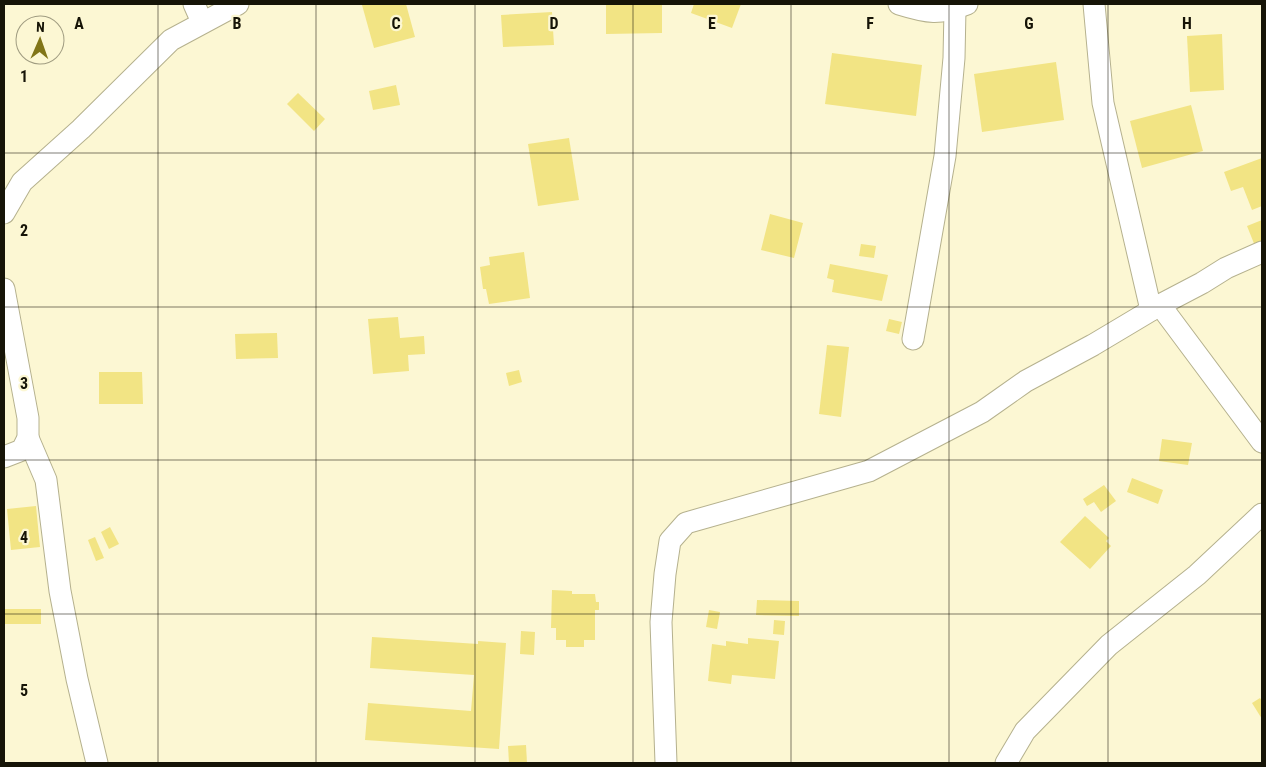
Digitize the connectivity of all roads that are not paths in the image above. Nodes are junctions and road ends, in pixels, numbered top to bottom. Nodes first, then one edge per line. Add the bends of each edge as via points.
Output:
1 (238, 4) edge
2 (899, 4) edge
3 (1094, 4) edge
4 (961, 6) edge
5 (198, 13) edge
6 (4, 212) edge
7 (1262, 252) edge
8 (4, 290) edge
9 (1156, 307) junction
10 (914, 339) dead end
11 (28, 438) junction
12 (1262, 442) edge
13 (4, 457) edge
14 (1262, 514) edge
15 (97, 763) edge
16 (666, 763) edge
17 (1006, 763) edge

1 - 5 street
2 - 4 street via 938,12
3 - 9 street via 1102,103
4 - 10 street via 945,156
5 - 6 street via 81,129 22,182
7 - 9 street
8 - 11 street via 28,418
9 - 12 street
9 - 16 street via 1026,381 982,412 869,471 686,524 670,541 665,574 661,622
11 - 13 street via 22,450
11 - 15 street via 46,480 60,590
14 - 17 street via 1197,575 1109,645 1025,731

